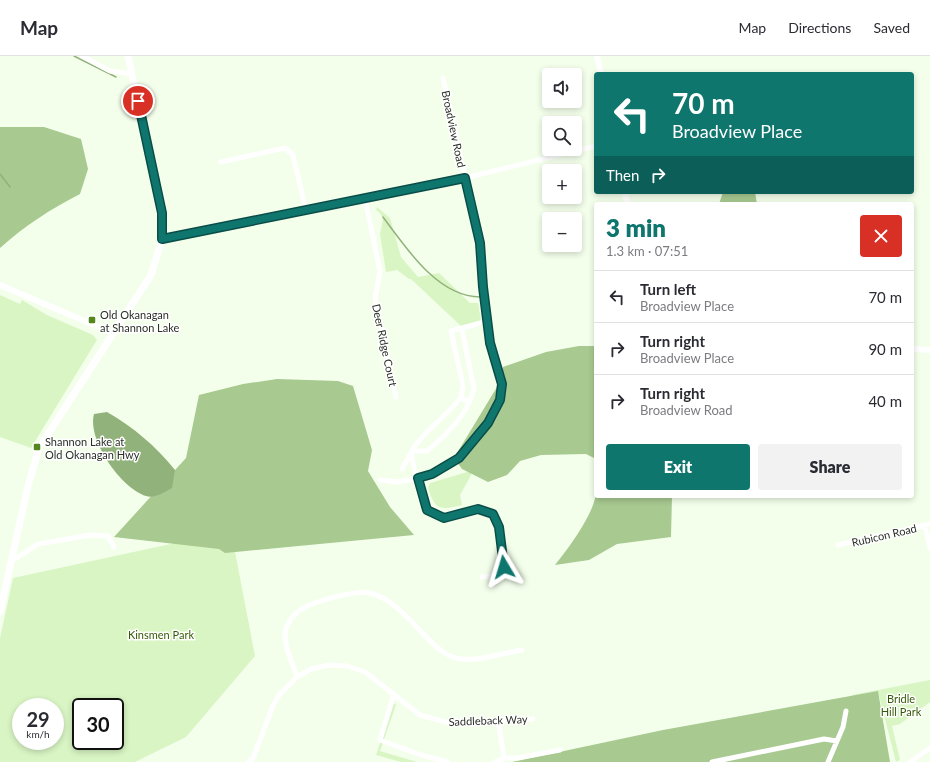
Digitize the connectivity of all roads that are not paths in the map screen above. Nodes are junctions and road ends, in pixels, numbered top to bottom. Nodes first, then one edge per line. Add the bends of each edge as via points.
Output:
1 (82, 56) edge
2 (128, 56) edge
3 (597, 56) edge
4 (601, 72) edge
5 (132, 74) junction
6 (443, 78) dead end
7 (594, 146) edge
8 (221, 162) dead end
9 (465, 178) junction
10 (365, 199) junction
11 (306, 211) junction
12 (162, 239) junction
13 (0, 285) edge
14 (488, 321) junction
15 (462, 329) junction
16 (113, 333) junction
17 (914, 349) edge
18 (930, 350) edge
19 (461, 397) junction
20 (396, 398) dead end
21 (470, 403) junction
22 (412, 452) junction
23 (402, 469) dead end
24 (418, 478) junction
25 (380, 480) dead end
26 (927, 525) edge
27 (838, 545) dead end
28 (114, 548) dead end
29 (930, 548) edge
30 (12, 561) junction
31 (482, 576) dead end
32 (0, 612) edge
33 (522, 650) dead end
34 (297, 677) junction
35 (394, 694) junction
36 (846, 711) dead end
37 (498, 719) junction
38 (533, 719) dead end
39 (837, 741) junction
40 (930, 748) edge
41 (560, 750) dead end
42 (504, 758) junction
43 (248, 762) edge
44 (448, 762) edge
45 (495, 762) edge
46 (712, 762) edge
47 (828, 762) edge
48 (910, 762) edge

1 - 5 street via 110,71
2 - 5 main road
3 - 4 street
5 - 12 main road via 162,213
6 - 9 street, Broadview Road
7 - 9 street
8 - 11 street via 285,148 292,155
9 - 10 street
9 - 14 street, Broadview Road via 480,243
10 - 11 street
10 - 20 street, Deer Ridge Court via 380,271 375,300
11 - 12 street
12 - 16 main road via 151,275
13 - 16 street
14 - 15 street
14 - 24 street, Broadview Road via 490,343 502,384 500,400 488,423 459,458 432,474
15 - 19 street via 451,331 462,386
15 - 21 street via 474,389
16 - 30 main road via 39,448
17 - 18 street
19 - 21 street
19 - 22 street via 455,406 415,444
21 - 22 street via 465,412 427,451
22 - 23 street
22 - 24 street
24 - 25 street, Broadview Road via 398,482
24 - 31 street via 427,510 444,518 478,509 493,514 499,527 504,567 493,576
26 - 27 street, Rubicon Road
26 - 29 street
28 - 30 street via 108,536 91,535 38,544
30 - 32 main road
33 - 34 street via 465,660 454,658 438,648 413,621 388,601 369,593 348,594 302,608 290,619 285,633 286,645
34 - 35 street, Saddleback Way via 311,669 329,665 347,666 365,672
34 - 43 street, Saddleback Way via 279,695 253,758
35 - 37 street, Saddleback Way via 420,715 445,722
35 - 44 street via 380,740 421,756
36 - 39 street
37 - 38 street, Saddleback Way
37 - 42 street
39 - 46 street via 824,739
39 - 47 street
40 - 48 street
41 - 42 street
42 - 45 street

